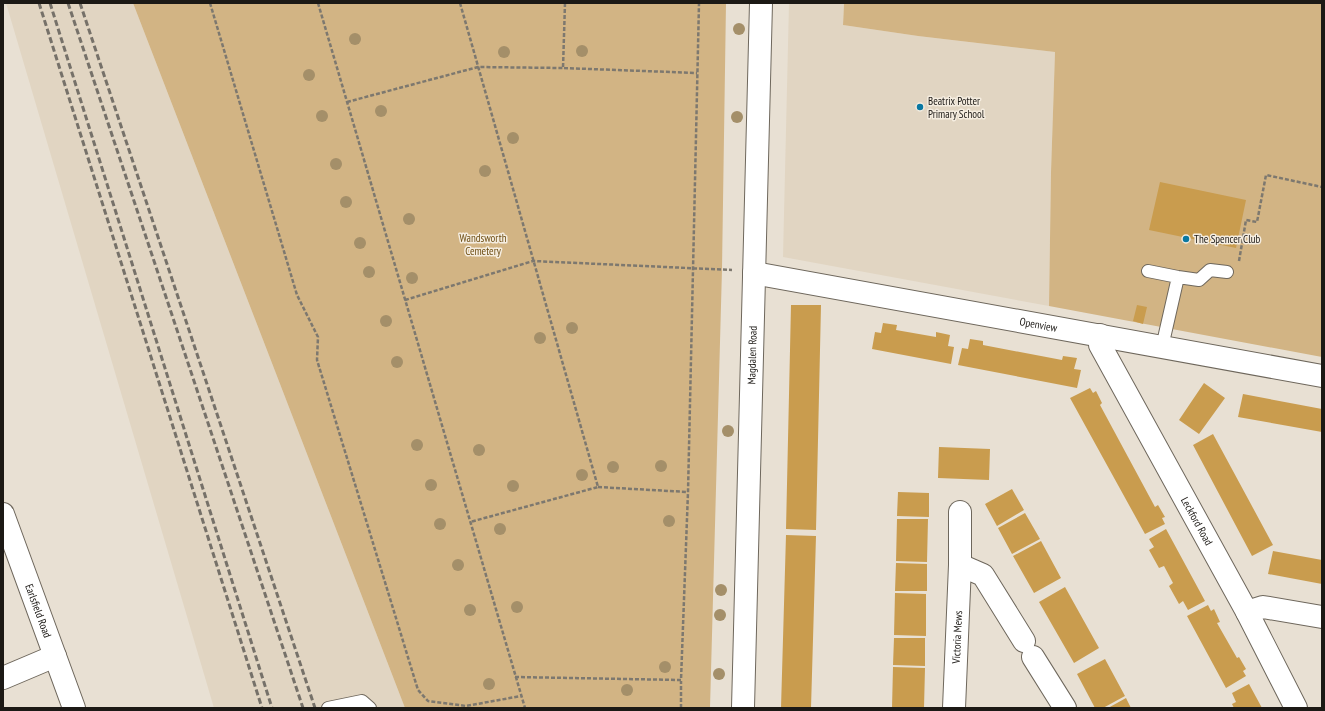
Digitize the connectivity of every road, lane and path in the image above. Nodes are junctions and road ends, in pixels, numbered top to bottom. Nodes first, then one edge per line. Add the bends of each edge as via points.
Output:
1 (210, 3) edge
2 (318, 3) edge
3 (460, 3) edge
4 (565, 3) edge
5 (699, 3) edge
6 (761, 3) edge
7 (478, 66) junction
8 (563, 68) junction
9 (697, 73) junction
10 (347, 102) junction
11 (1322, 187) edge
12 (533, 261) junction
13 (692, 268) junction
14 (1148, 271) dead end
15 (1227, 272) joint
16 (754, 273) junction
17 (1178, 277) junction
18 (405, 300) junction
19 (1100, 335) junction
20 (1162, 347) junction
21 (1322, 376) edge
22 (598, 487) junction
23 (688, 492) junction
24 (960, 512) dead end
25 (3, 514) edge
26 (470, 522) junction
27 (960, 565) junction
28 (1247, 612) junction
29 (1322, 617) edge
30 (55, 656) junction
31 (515, 677) junction
32 (3, 678) edge
33 (681, 680) junction
34 (521, 696) junction
35 (74, 708) edge
36 (328, 708) edge
37 (370, 708) edge
38 (525, 708) edge
39 (680, 708) edge
40 (742, 708) edge
41 (954, 708) edge
42 (1065, 708) edge
43 (1296, 708) edge

1 - 34 path via 298,295 318,336 317,360 418,690 428,701 466,706
2 - 10 path
3 - 7 path
4 - 8 path
5 - 9 path
6 - 16 street, Magdalen Road
7 - 8 path
7 - 10 path
7 - 12 path
8 - 9 path
9 - 13 path
10 - 18 path
11 - 15 path via 1266,175 1257,222 1246,220 1236,274
12 - 13 path
12 - 18 path
12 - 22 path
13 - 16 path
13 - 23 path
14 - 17 lane
15 - 17 lane via 1210,270 1198,280
16 - 19 street, Openview
16 - 40 street, Magdalen Road
17 - 20 lane
18 - 26 path
19 - 20 street, Openview
19 - 28 street, Leckford Road via 1100,345
20 - 21 street, Openview
22 - 23 path
22 - 26 path
23 - 33 path
24 - 27 street, Victoria Mews
25 - 30 street, Earlsfield Road
26 - 31 path
27 - 41 street, Victoria Mews
27 - 42 street via 983,575
28 - 29 street via 1263,607
28 - 43 street, Leckford Road
30 - 32 street
30 - 35 street, Earlsfield Road
31 - 33 path
31 - 34 path
33 - 39 path
34 - 38 path
36 - 37 lane via 362,700

